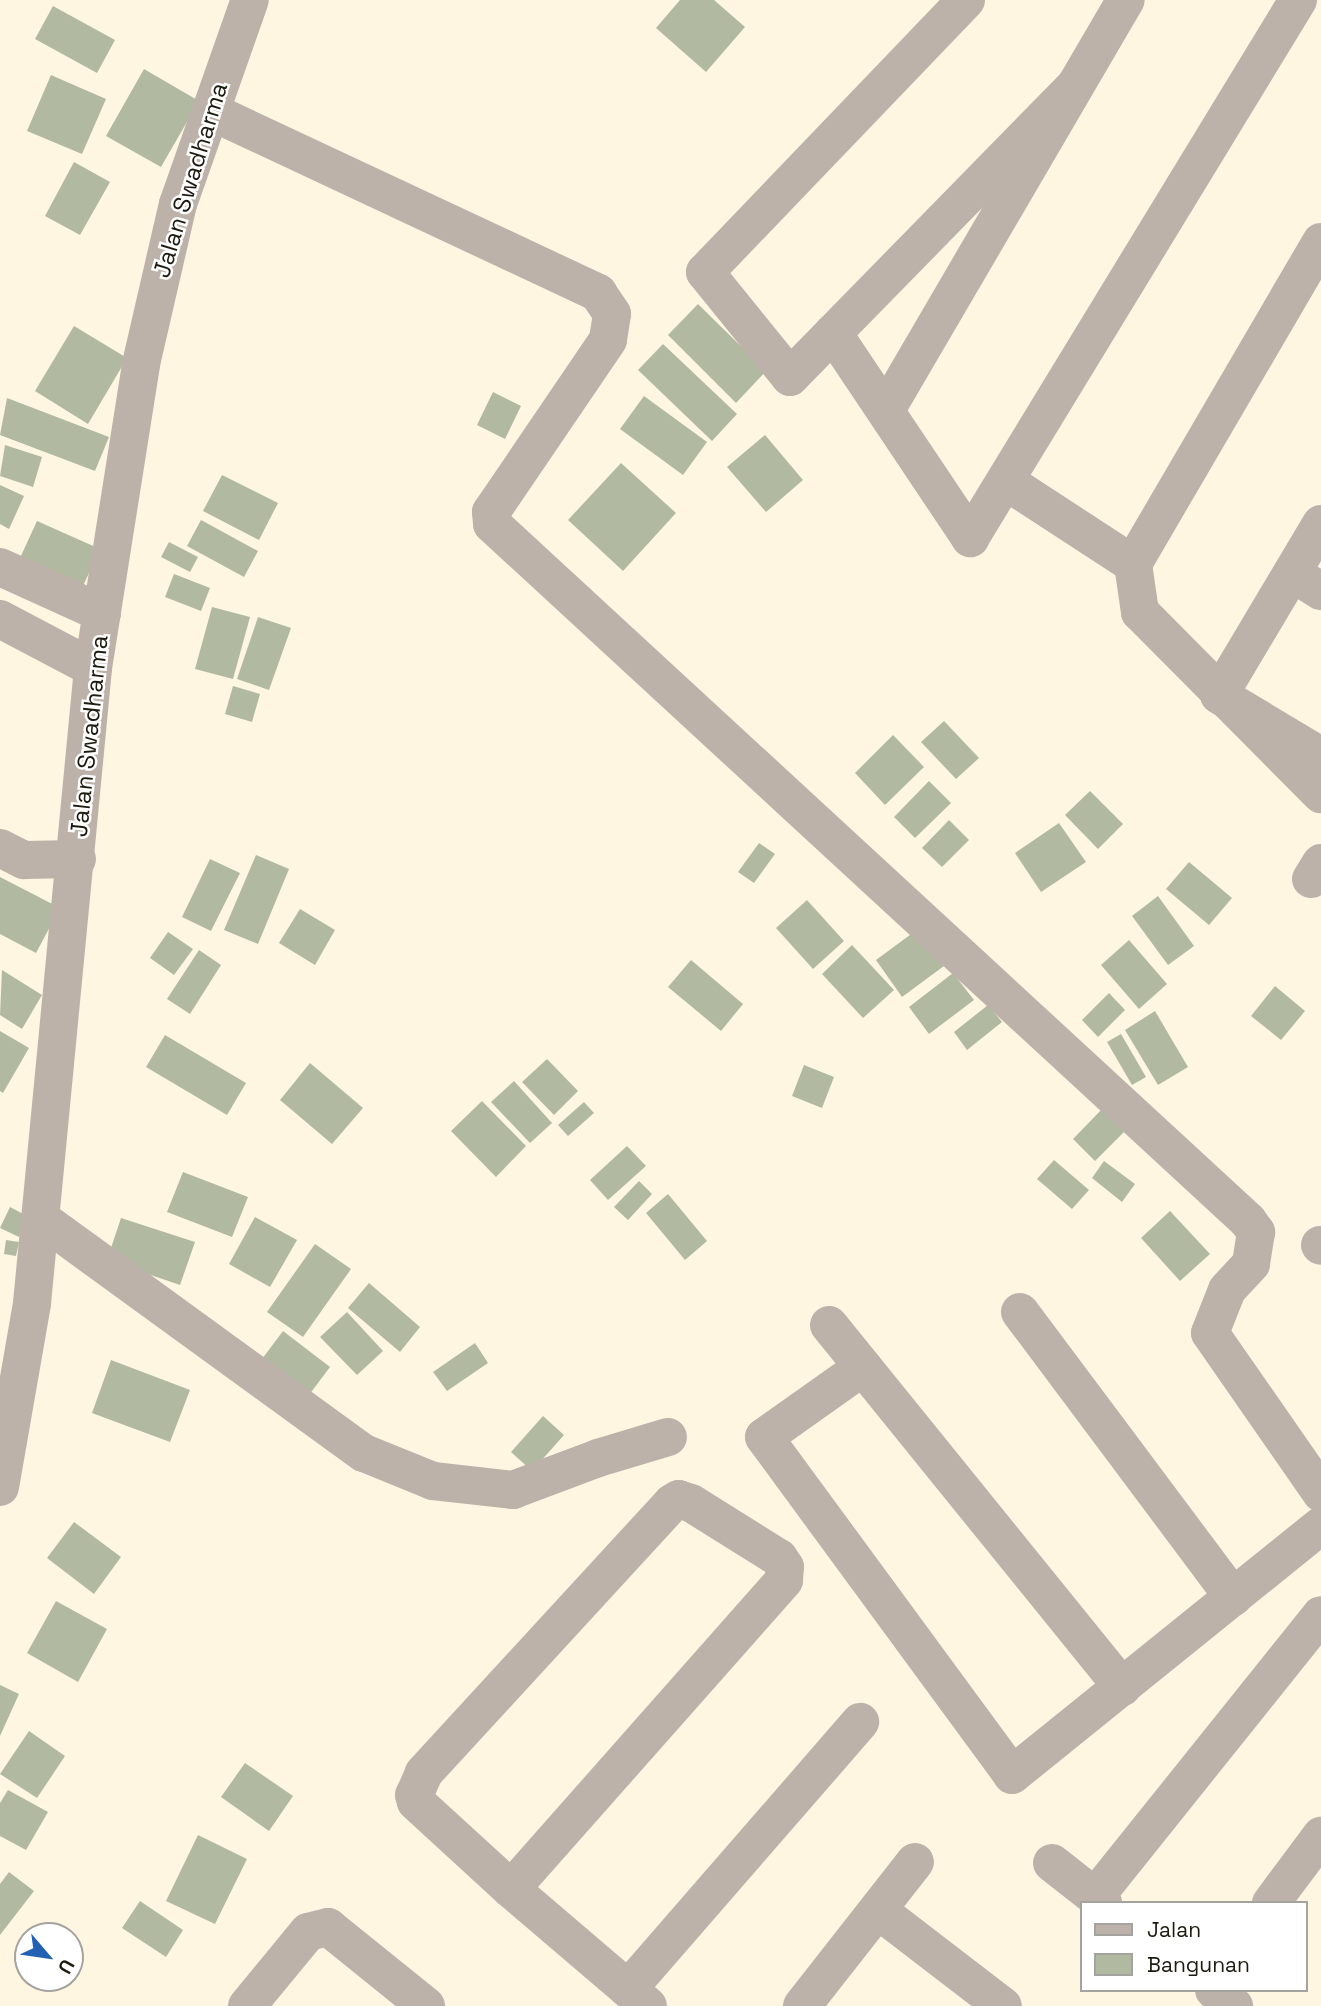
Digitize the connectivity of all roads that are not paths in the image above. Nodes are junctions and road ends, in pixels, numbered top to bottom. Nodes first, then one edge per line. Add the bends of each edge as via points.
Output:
1 (250, 0) edge
2 (966, 0) edge
3 (1126, 0) edge
4 (1298, 0) edge
5 (1075, 86) junction
6 (210, 111) junction
7 (1321, 242) edge
8 (832, 333) junction
9 (886, 410) junction
10 (1007, 482) junction
11 (1321, 524) edge
12 (1133, 564) junction
13 (0, 567) edge
14 (1306, 582) edge
15 (102, 613) junction
16 (0, 619) edge
17 (93, 668) junction
18 (1219, 695) junction
19 (1321, 756) edge
20 (1321, 794) edge
21 (0, 848) edge
22 (77, 859) junction
23 (40, 1218) junction
24 (1020, 1312) dead end
25 (829, 1325) dead end
26 (863, 1367) junction
27 (668, 1437) dead end
28 (0, 1487) edge
29 (1321, 1493) edge
30 (1321, 1526) edge
31 (1233, 1597) junction
32 (1321, 1615) edge
33 (1122, 1687) junction
34 (860, 1722) dead end
35 (1321, 1836) edge
36 (915, 1862) dead end
37 (1052, 1863) dead end
38 (511, 1889) junction
39 (1099, 1900) edge
40 (1272, 1901) edge
41 (879, 1911) junction
42 (638, 1997) edge
43 (247, 2006) edge
44 (426, 2006) edge
45 (802, 2006) edge
46 (1003, 2006) edge

1 - 6 street, Jalan Swadharma
2 - 8 street via 705,272 790,377
3 - 5 street
4 - 10 street
5 - 8 street
5 - 9 street
6 - 15 street, Jalan Swadharma via 158,281
6 - 29 street via 598,293 612,314 608,340 491,512 492,524 1248,1221 1255,1232 1251,1264 1227,1290 1210,1333
7 - 12 street
8 - 9 street
9 - 10 street via 970,538
10 - 12 street
11 - 14 street
12 - 18 street via 1140,612
13 - 15 street
14 - 18 street
15 - 17 street, Jalan Swadharma
16 - 17 street
17 - 22 street, Jalan Swadharma
18 - 19 street
18 - 20 street
21 - 22 street via 24,860
22 - 23 street, Jalan Swadharma
23 - 27 street via 364,1453 433,1481 513,1490
23 - 28 street, Jalan Swadharma via 32,1303
24 - 31 street
25 - 26 street
26 - 33 street
26 - 33 street via 764,1437 1012,1775
30 - 31 street
31 - 33 street
32 - 39 street
34 - 42 street
35 - 40 street
36 - 41 street
37 - 39 street
38 - 38 street via 416,1802 417,1784 672,1503 679,1499 691,1503 779,1558 785,1567 784,1580
38 - 42 street
41 - 45 street
41 - 46 street
43 - 44 street via 308,1932 328,1927

